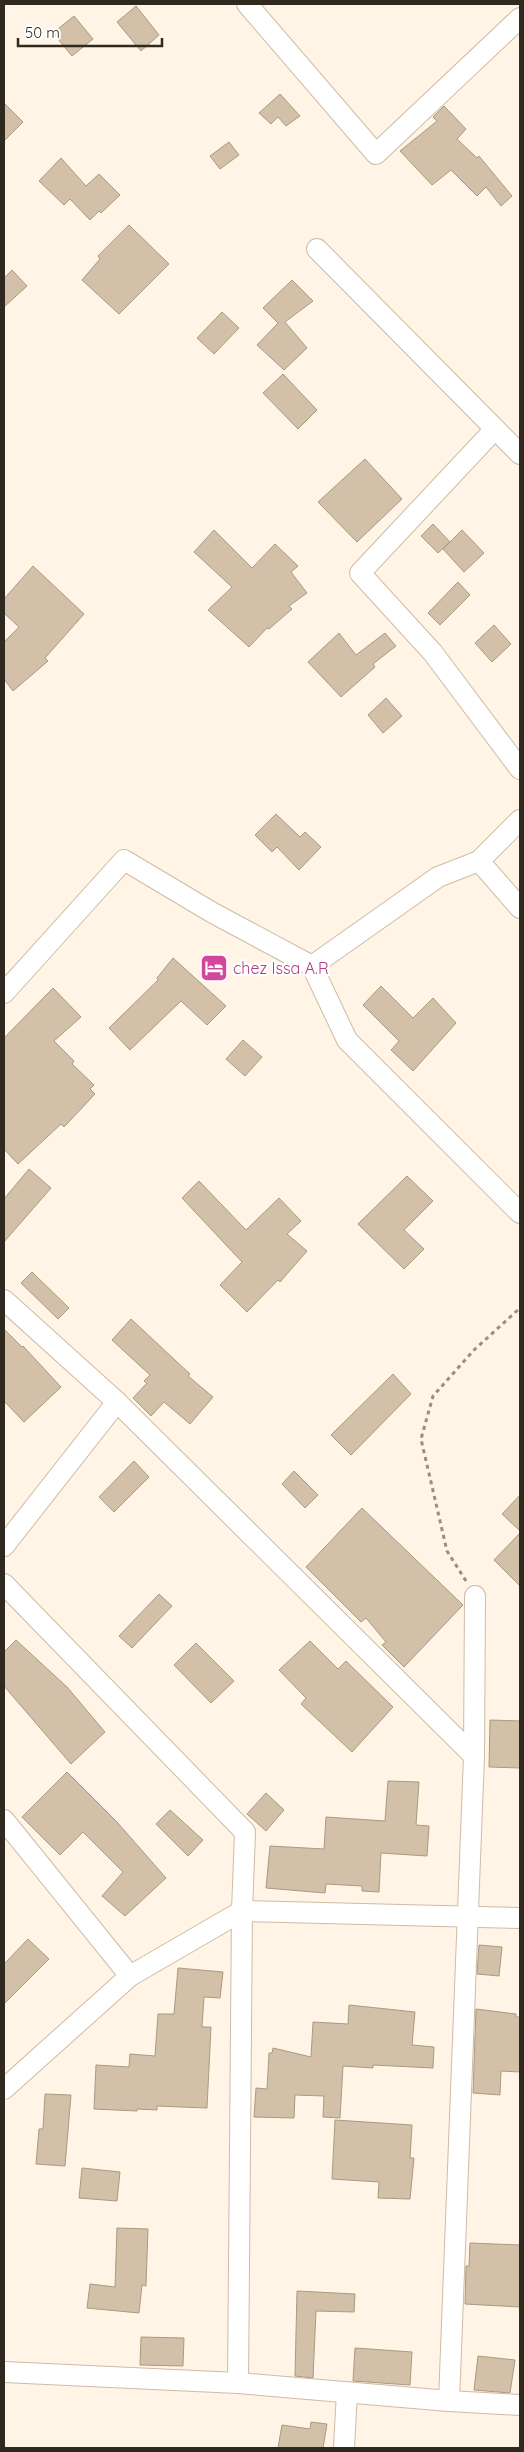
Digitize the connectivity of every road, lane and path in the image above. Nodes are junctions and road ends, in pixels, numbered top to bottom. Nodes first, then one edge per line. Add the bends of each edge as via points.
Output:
1 (247, 4) edge
2 (520, 18) edge
3 (317, 249) dead end
4 (495, 429) junction
5 (520, 454) edge
6 (520, 769) edge
7 (520, 820) edge
8 (479, 861) junction
9 (520, 908) edge
10 (312, 966) junction
11 (4, 993) edge
12 (520, 1213) edge
13 (4, 1300) edge
14 (520, 1308) edge
15 (117, 1402) junction
16 (4, 1546) edge
17 (4, 1584) edge
18 (476, 1596) joint
19 (474, 1756) junction
20 (5, 1823) edge
21 (242, 1911) junction
22 (467, 1916) junction
23 (520, 1918) edge
24 (130, 1976) junction
25 (4, 2089) edge
26 (4, 2372) edge
27 (238, 2383) junction
28 (347, 2392) junction
29 (449, 2401) junction
30 (520, 2405) edge
31 (344, 2448) edge

1 - 2 street via 376,154
3 - 4 street
4 - 5 street
4 - 6 street via 360,573 433,653
7 - 8 street
8 - 9 street
8 - 10 street via 438,877
10 - 11 street via 213,914 124,860
10 - 12 street via 347,1040
13 - 15 street
14 - 18 path via 474,1350 433,1396 422,1439 447,1551
15 - 16 street
15 - 19 street
17 - 21 street via 245,1832
18 - 19 street
19 - 22 street
20 - 24 street
21 - 22 street
21 - 24 street
21 - 27 street
22 - 23 street
22 - 29 street
24 - 25 street
26 - 27 street
27 - 28 street
28 - 29 street
28 - 31 street
29 - 30 street

